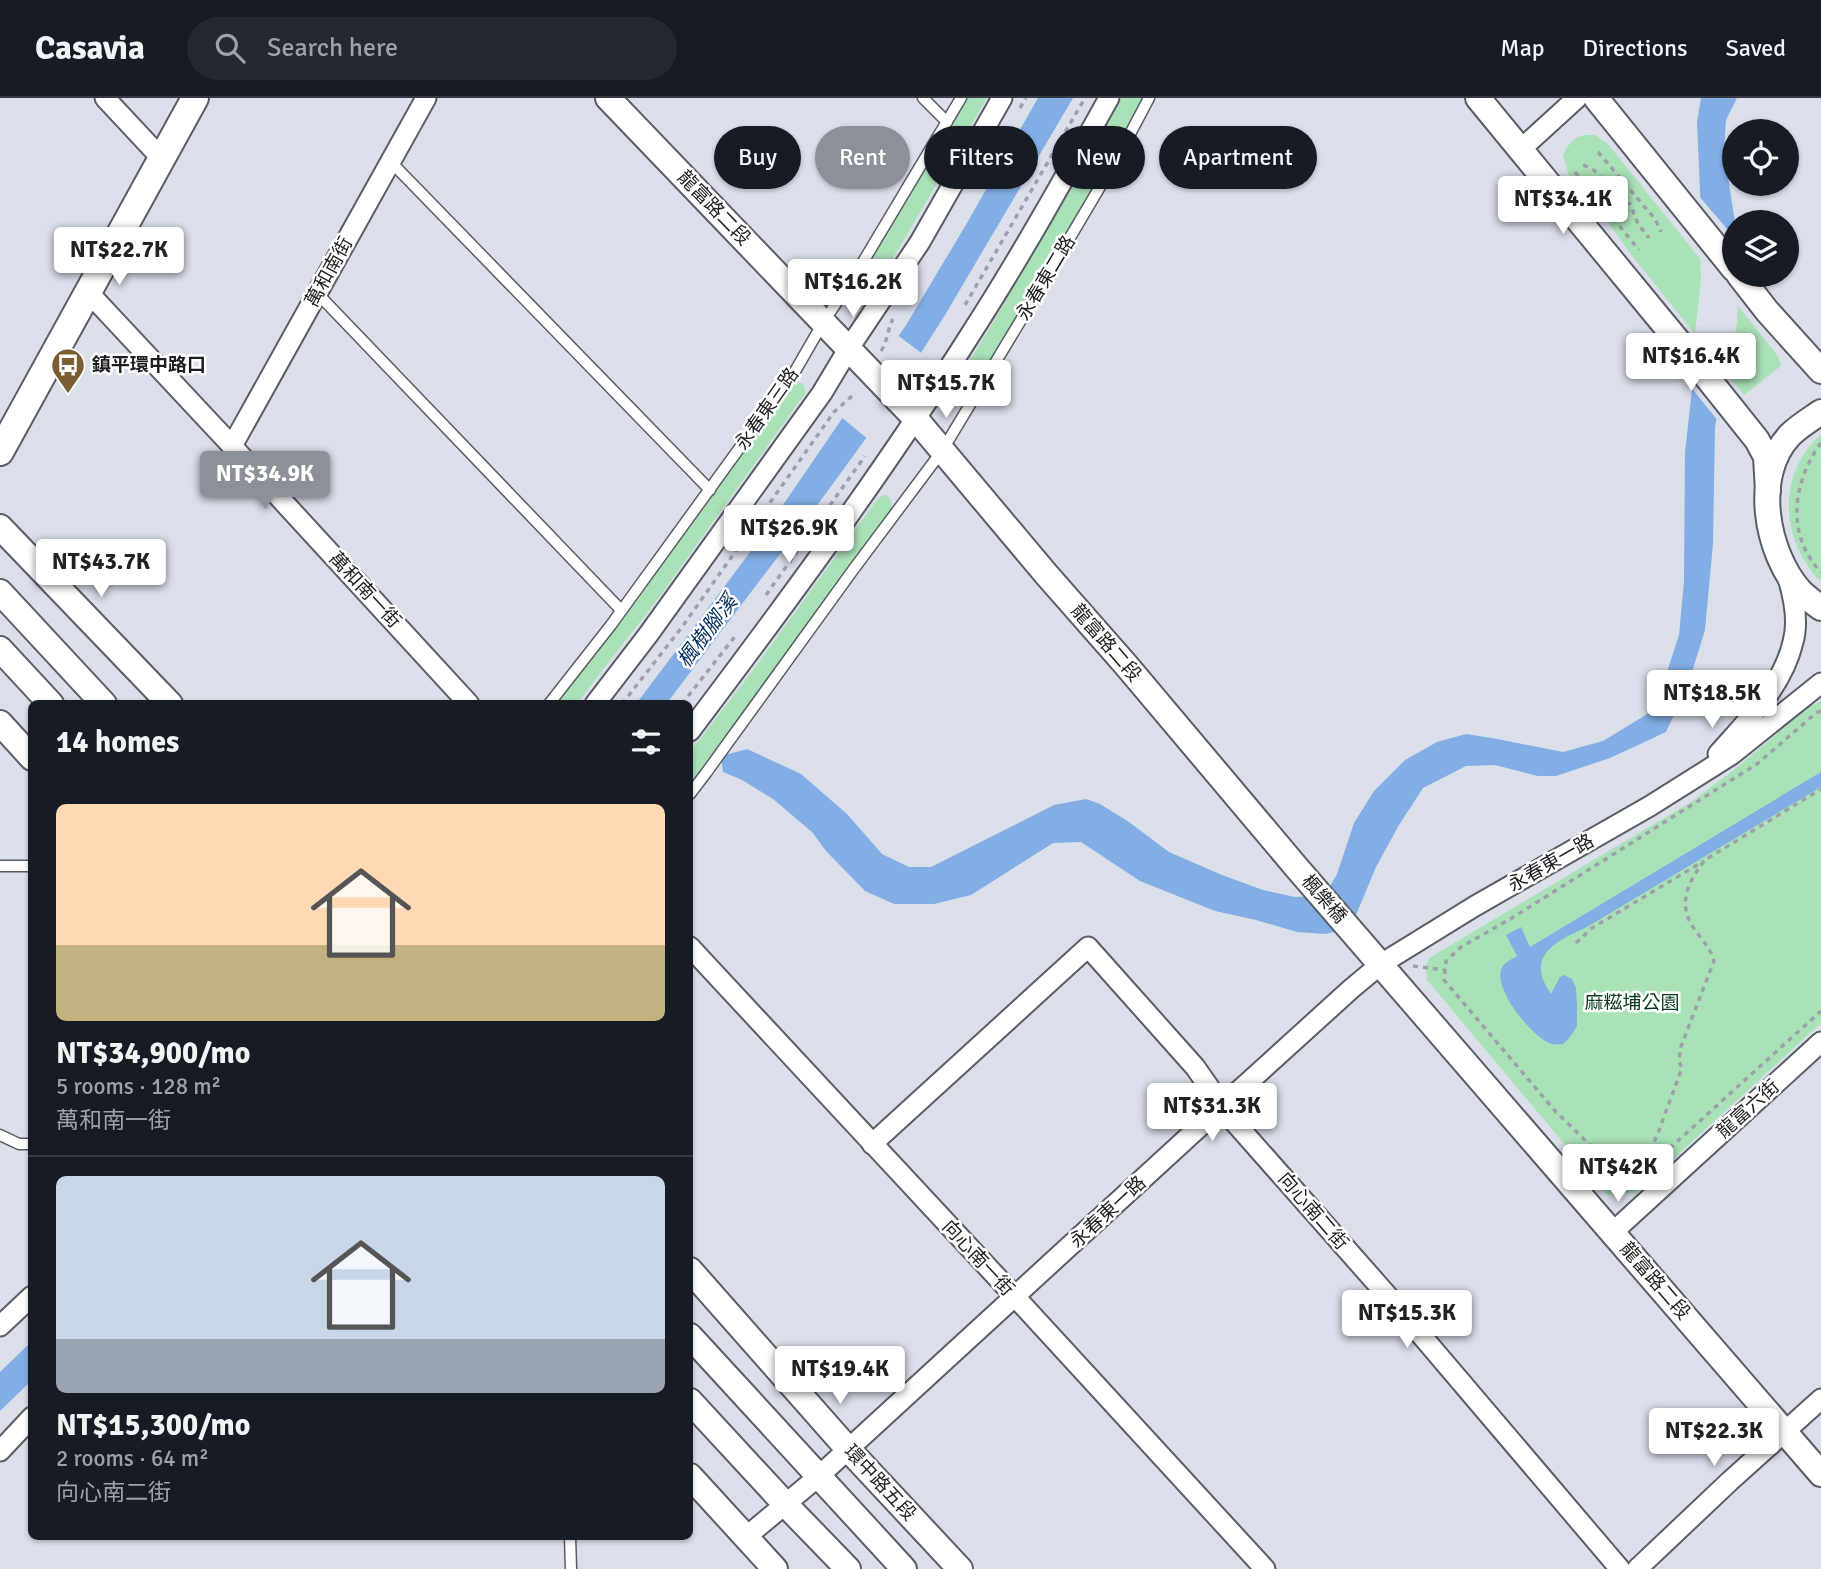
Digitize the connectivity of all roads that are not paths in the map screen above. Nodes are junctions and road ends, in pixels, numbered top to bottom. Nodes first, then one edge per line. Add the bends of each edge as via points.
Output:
1 (104, 98) edge
2 (195, 98) edge
3 (426, 98) edge
4 (608, 98) edge
5 (923, 98) edge
6 (961, 98) edge
7 (1002, 98) edge
8 (1109, 98) edge
9 (1149, 98) edge
10 (1478, 98) edge
11 (1577, 98) edge
12 (1596, 98) edge
13 (947, 122) junction
14 (1520, 150) junction
15 (162, 159) junction
16 (390, 161) junction
17 (1722, 253) edge
18 (1749, 287) edge
19 (89, 293) junction
20 (317, 293) junction
21 (824, 321) junction
22 (849, 348) junction
23 (1821, 371) edge
24 (1821, 412) edge
25 (915, 418) junction
26 (232, 446) junction
27 (942, 451) junction
28 (0, 452) edge
29 (710, 490) junction
30 (1768, 491) junction
31 (0, 527) edge
32 (1787, 571) junction
33 (0, 592) edge
34 (1821, 608) edge
35 (621, 610) junction
36 (0, 649) edge
37 (1821, 683) edge
38 (47, 700) edge
39 (100, 700) edge
40 (166, 700) edge
41 (465, 700) edge
42 (552, 700) edge
43 (598, 700) edge
44 (0, 723) edge
45 (693, 727) edge
46 (28, 754) edge
47 (1699, 775) junction
48 (693, 790) edge
49 (0, 866) edge
50 (28, 866) edge
51 (1297, 868) joint
52 (1350, 929) joint
53 (693, 950) edge
54 (1381, 964) junction
55 (1821, 1042) edge
56 (1221, 1107) junction
57 (0, 1135) edge
58 (28, 1144) edge
59 (872, 1144) junction
60 (1612, 1232) junction
61 (693, 1273) edge
62 (1015, 1297) junction
63 (28, 1300) edge
64 (0, 1325) edge
65 (693, 1339) edge
66 (1821, 1399) edge
67 (693, 1404) edge
68 (28, 1422) edge
69 (1784, 1432) junction
70 (848, 1450) junction
71 (0, 1451) edge
72 (1821, 1474) edge
73 (819, 1476) junction
74 (693, 1479) edge
75 (786, 1505) junction
76 (746, 1537) junction
77 (570, 1540) edge
78 (571, 1569) edge
79 (775, 1569) edge
80 (848, 1569) edge
81 (904, 1569) edge
82 (960, 1569) edge
83 (1265, 1569) edge
84 (1620, 1569) edge
85 (1637, 1569) edge

1 - 15 street
2 - 15 main road
3 - 16 street, 萬和南街
4 - 21 street, 龍富路二段
5 - 13 lane
6 - 13 lane, 永春東三路
7 - 22 street, 永春東三路 via 920,242
8 - 25 street, 永春東二路 via 973,332
9 - 27 lane, 永春東二路
10 - 14 street
11 - 14 street
12 - 17 street
13 - 21 lane, 永春東三路
14 - 30 street via 1757,440 1766,457
15 - 19 main road
16 - 20 street, 萬和南街
16 - 29 lane
18 - 23 street
19 - 26 street, 萬和南一街
19 - 28 main road
20 - 26 street, 萬和南街
20 - 35 lane
21 - 22 street, 龍富路二段
21 - 29 lane, 永春東三路 via 794,373
22 - 25 street, 龍富路二段
22 - 43 street, 永春東三路 via 822,393
24 - 30 street via 1782,446 1772,466
25 - 27 street, 龍富路二段
25 - 45 street, 永春東二路
26 - 41 street, 萬和南一街
27 - 48 lane, 永春東二路
27 - 51 street, 龍富路二段
29 - 35 lane, 永春東三路
30 - 32 street via 1771,534
31 - 40 street
32 - 34 street via 1800,591
32 - 47 street, 永春東一路 via 1795,617 1788,659 1748,720
33 - 39 street
35 - 42 lane, 永春東三路
36 - 38 street
37 - 47 street, 永春東一路
44 - 46 street
47 - 54 street, 永春東一路
49 - 50 lane
51 - 52 street, 楓樂橋
52 - 54 street, 龍富路二段
53 - 59 street, 向心南一街
54 - 56 street, 永春東一路
54 - 60 street, 龍富路二段
55 - 60 street, 龍富六街
56 - 59 street, 向心南二街 via 1195,1067 1088,947
56 - 62 street, 永春東一路
56 - 84 street, 向心南二街
57 - 58 lane
59 - 62 street, 向心南一街
60 - 69 street, 龍富路二段
61 - 70 street, 環中路五段
62 - 70 street, 永春東一路
62 - 83 street, 向心南一街
63 - 64 street
65 - 73 street, 環中路五段
66 - 69 street
67 - 75 street
68 - 71 street
69 - 72 street, 龍富路二段
69 - 85 street
70 - 73 street, 永春東一路
70 - 82 street, 環中路五段
73 - 75 street, 永春東一路
73 - 81 street, 環中路五段
74 - 76 street
75 - 76 street, 永春東一路
75 - 80 street
76 - 79 street
77 - 78 lane

